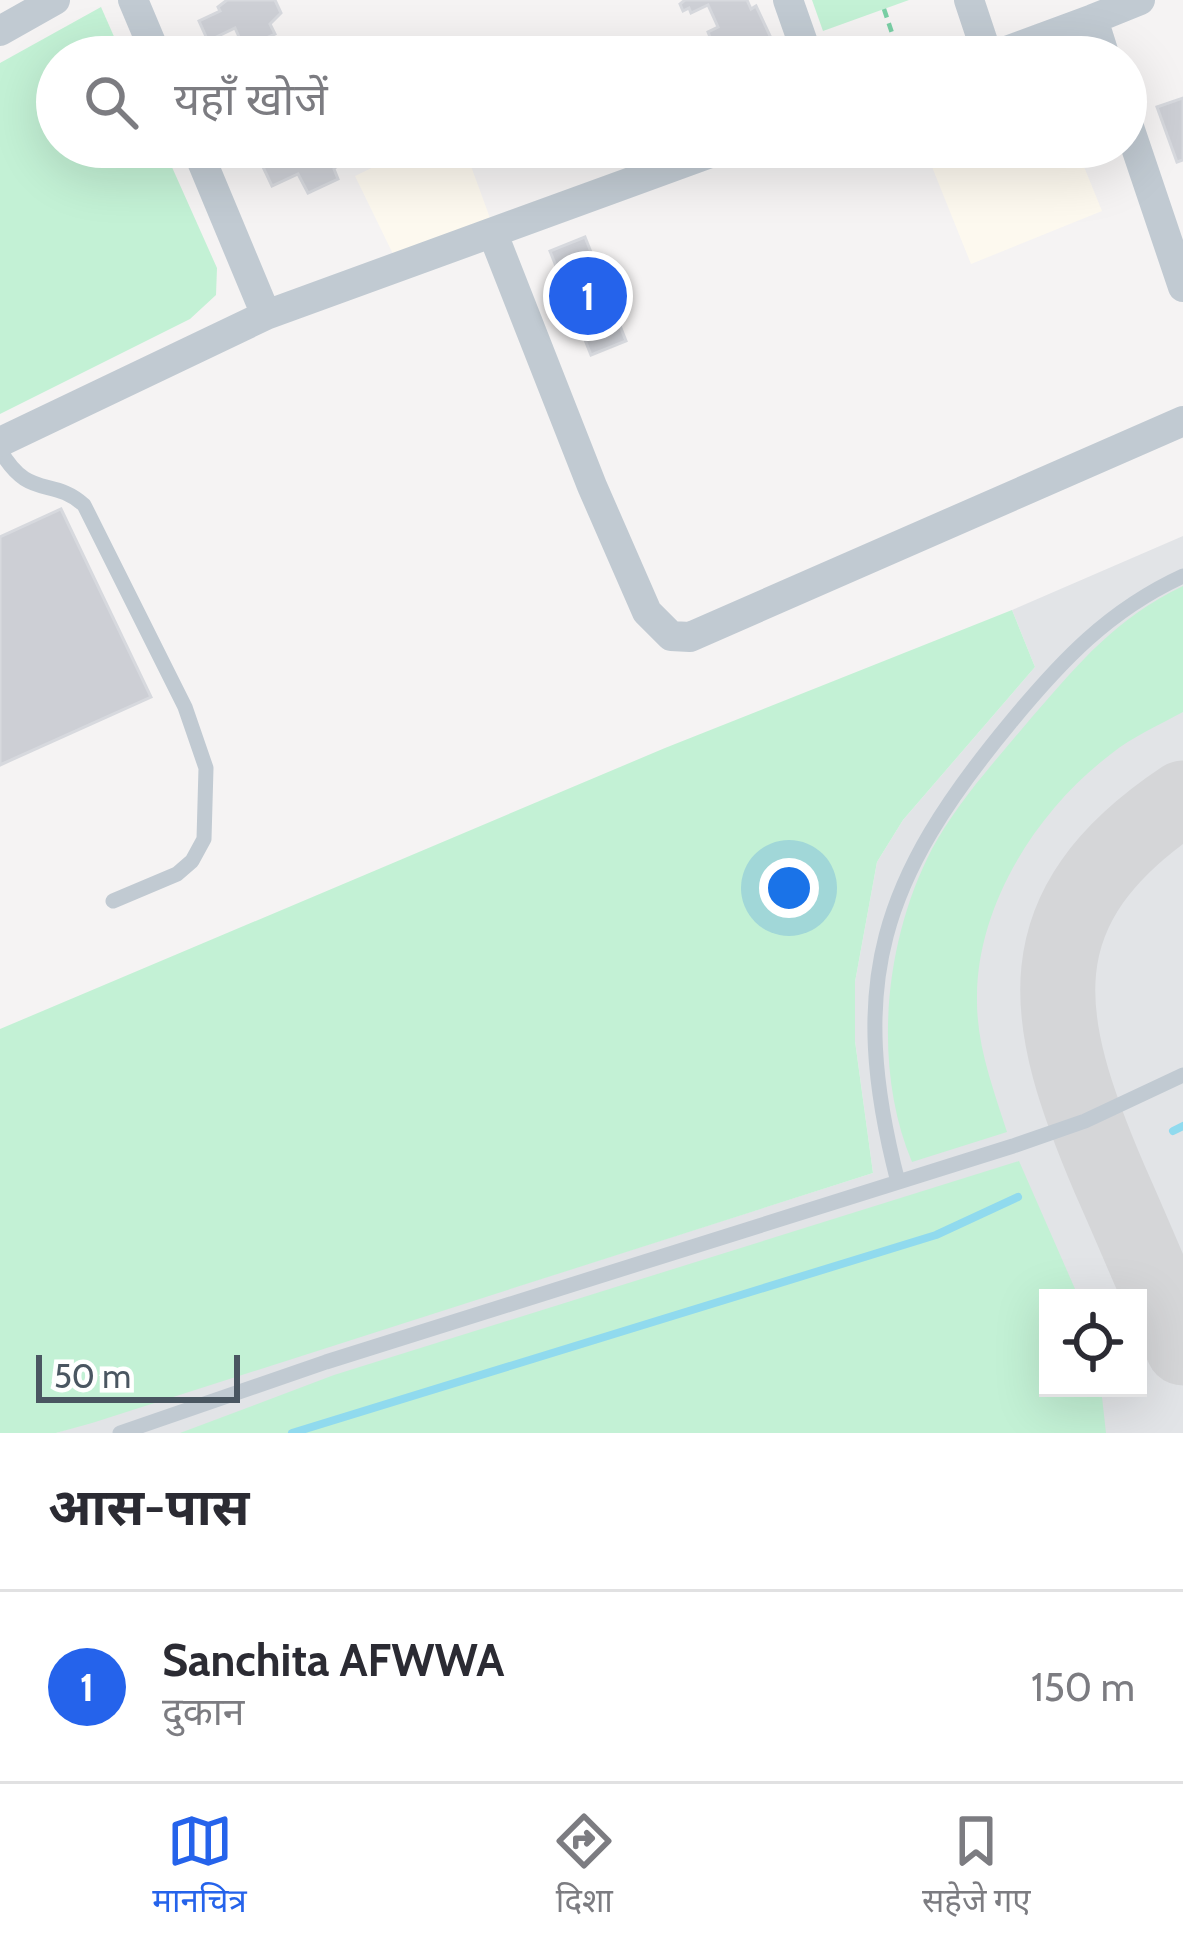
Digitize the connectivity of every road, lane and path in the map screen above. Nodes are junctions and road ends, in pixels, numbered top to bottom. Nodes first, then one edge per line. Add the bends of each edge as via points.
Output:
1 (56, 0) edge
2 (133, 0) edge
3 (788, 0) edge
4 (969, 0) edge
5 (1140, 0) edge
6 (884, 9) dead end
7 (1093, 19) junction
8 (0, 31) edge
9 (148, 36) edge
10 (801, 36) edge
11 (893, 36) edge
12 (982, 36) edge
13 (1046, 36) edge
14 (1099, 36) edge
15 (205, 168) edge
16 (671, 168) edge
17 (1143, 168) edge
18 (493, 233) junction
19 (1183, 287) edge
20 (266, 315) junction
21 (1183, 421) edge
22 (0, 446) edge
23 (21, 479) junction
24 (0, 489) edge
25 (1183, 576) edge
26 (113, 902) dead end
27 (1183, 1076) edge
28 (898, 1182) junction
29 (120, 1433) edge

1 - 8 street
2 - 9 street
3 - 10 street
4 - 12 street
5 - 7 street
6 - 11 path
7 - 13 street
7 - 14 street
15 - 20 street
16 - 18 street
17 - 19 street
18 - 20 street
18 - 21 street via 646,611 671,636 690,637
20 - 22 street
22 - 23 lane
23 - 24 lane
23 - 26 lane via 84,505 185,707 206,768 204,839 192,860
25 - 28 lane via 1120,609 1058,669 940,813 913,860 877,982 878,1076
27 - 28 lane via 1085,1121
28 - 29 lane

